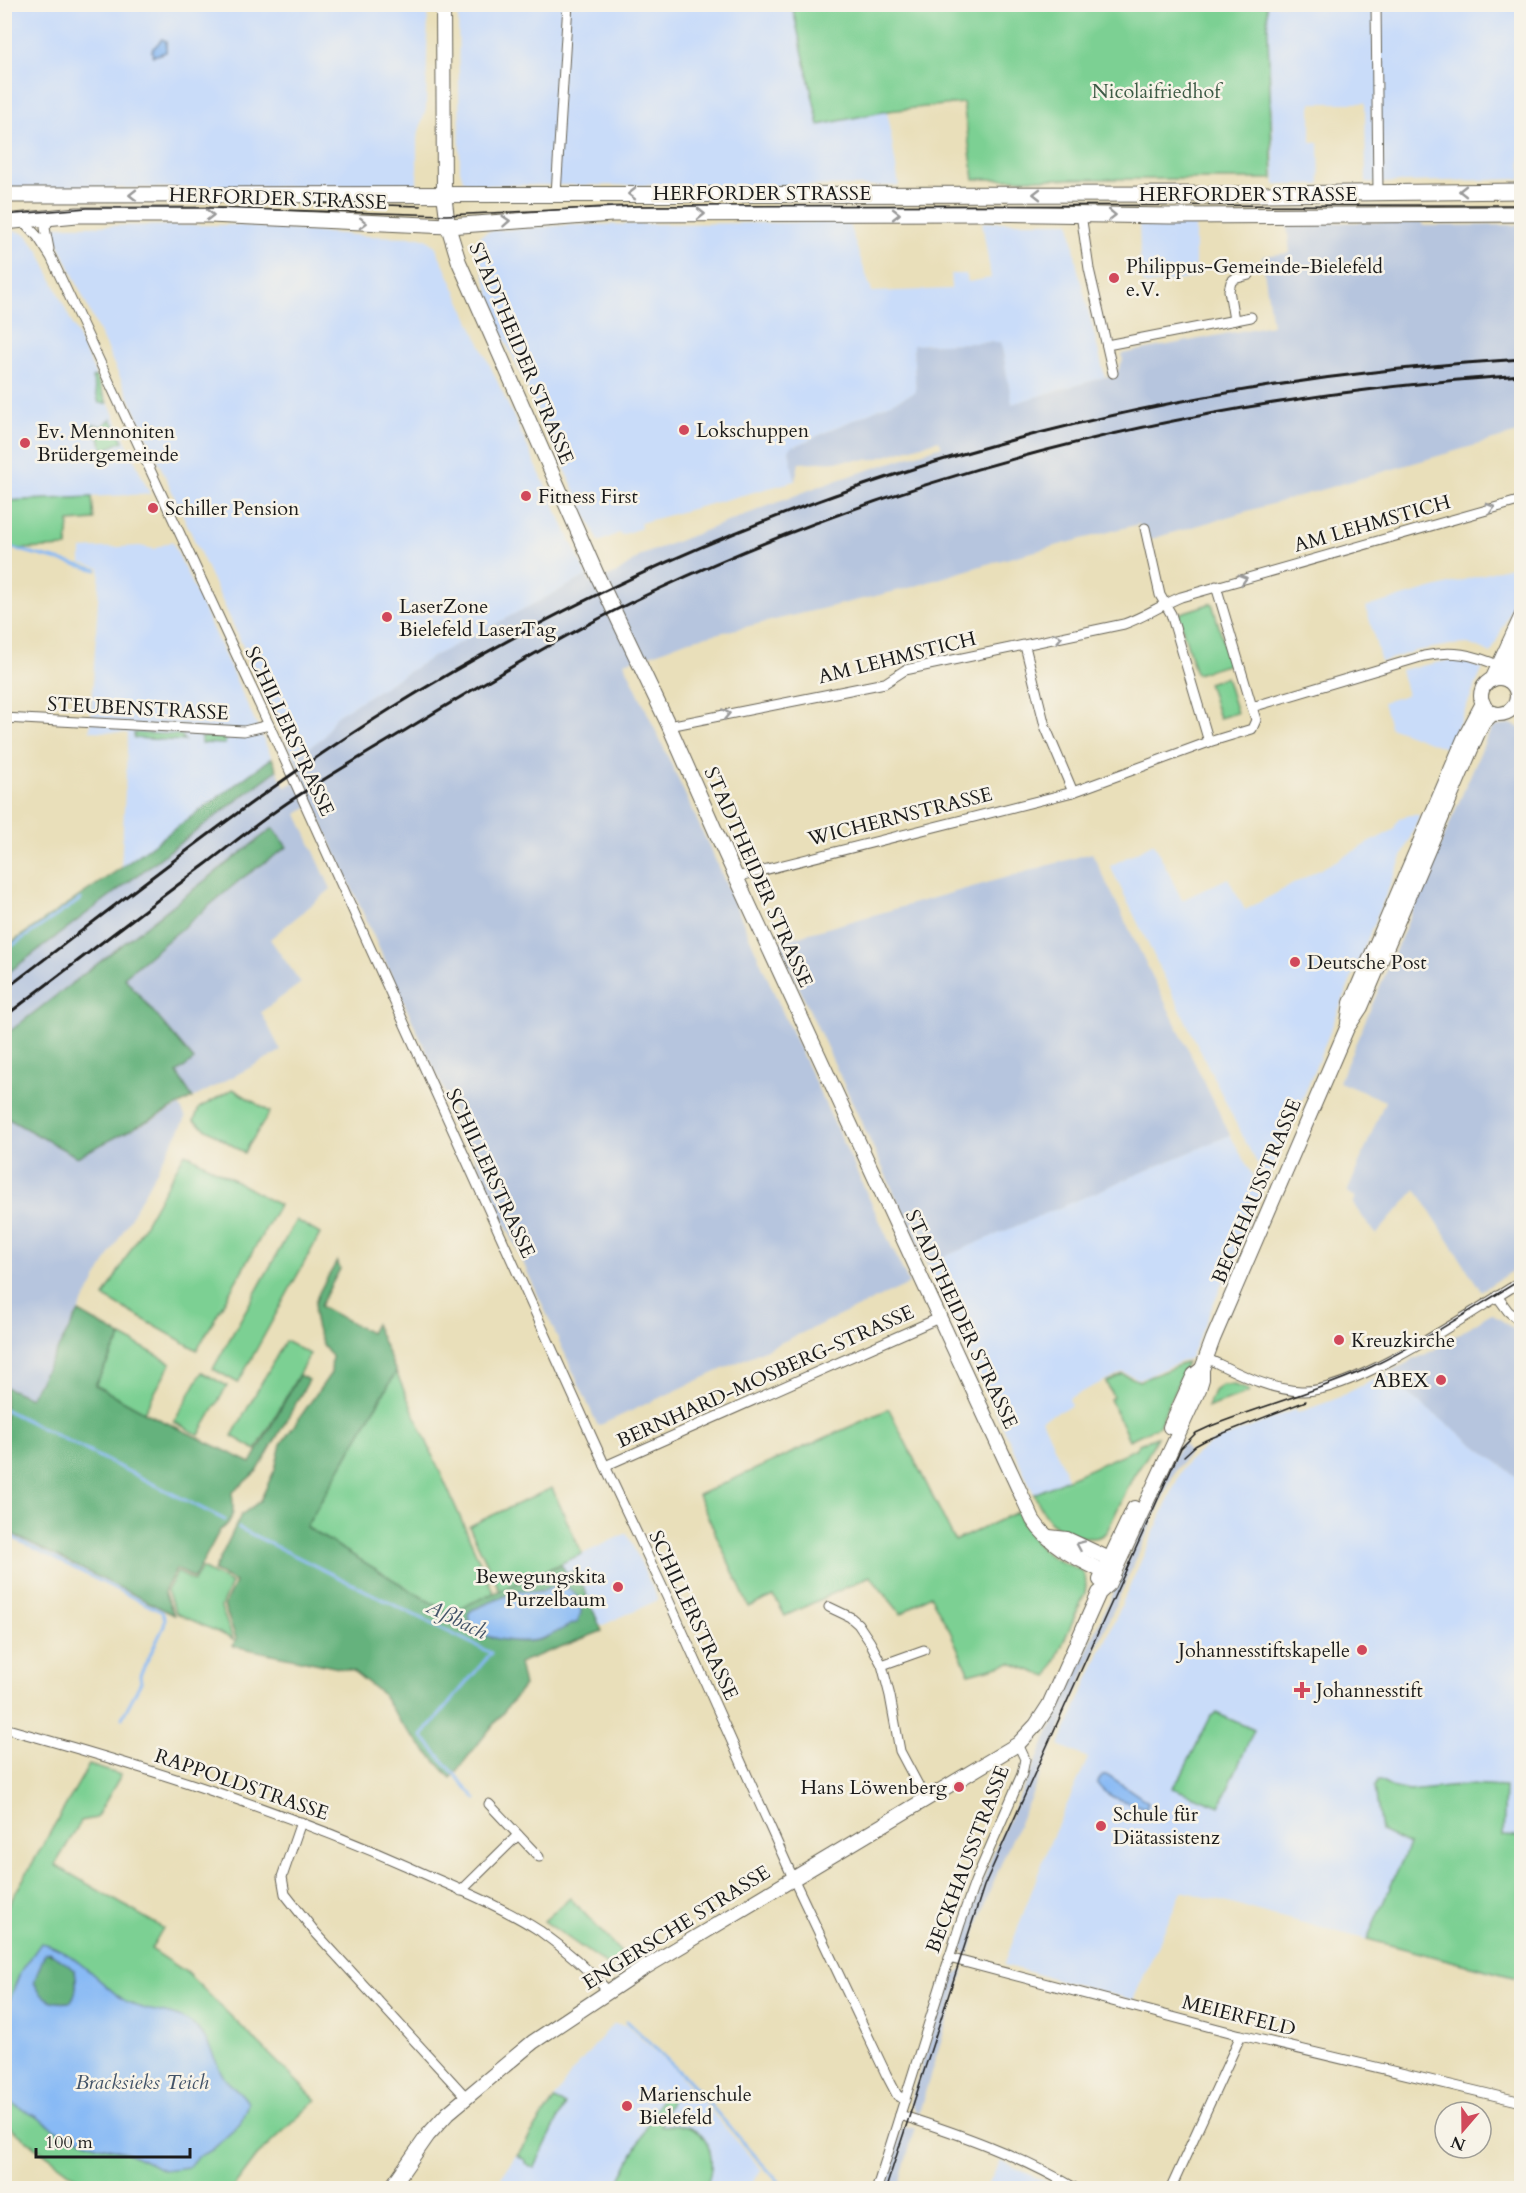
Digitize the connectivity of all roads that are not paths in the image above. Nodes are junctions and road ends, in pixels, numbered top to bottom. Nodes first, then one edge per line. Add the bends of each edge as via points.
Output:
1 (443, 4) edge
2 (568, 4) edge
3 (1376, 4) edge
4 (1521, 190) edge
5 (1378, 192) junction
6 (444, 194) junction
7 (556, 194) junction
8 (4, 195) edge
9 (1081, 214) junction
10 (1521, 214) edge
11 (50, 218) junction
12 (22, 220) junction
13 (4, 222) edge
14 (448, 226) junction
15 (51, 257) junction
16 (1249, 275) dead end
17 (1251, 317) dead end
18 (1234, 320) junction
19 (1107, 345) junction
20 (1113, 373) dead end
21 (1521, 500) edge
22 (1145, 528) dead end
23 (1216, 586) junction
24 (1164, 604) junction
25 (1521, 615) edge
26 (1521, 637) edge
27 (1025, 646) junction
28 (1499, 666) junction
29 (1500, 680) junction
30 (1483, 703) junction
31 (1252, 707) junction
32 (1518, 707) edge
33 (1493, 713) junction
34 (4, 718) edge
35 (269, 725) junction
36 (669, 726) junction
37 (1209, 742) junction
38 (1073, 792) junction
39 (736, 877) junction
40 (1347, 1028) junction
41 (1521, 1281) edge
42 (1497, 1296) junction
43 (939, 1318) junction
44 (1521, 1323) edge
45 (1204, 1364) junction
46 (605, 1466) junction
47 (1111, 1567) junction
48 (829, 1607) dead end
49 (924, 1650) dead end
50 (882, 1665) junction
51 (4, 1728) edge
52 (1018, 1744) junction
53 (925, 1798) junction
54 (489, 1804) dead end
55 (302, 1822) junction
56 (518, 1835) junction
57 (539, 1857) dead end
58 (793, 1878) junction
59 (461, 1891) junction
60 (949, 1958) junction
61 (608, 1991) junction
62 (1241, 2035) junction
63 (466, 2097) junction
64 (905, 2100) junction
65 (1521, 2102) edge
66 (900, 2115) junction
67 (391, 2188) edge
68 (877, 2188) edge
69 (1076, 2188) edge
70 (1171, 2188) edge

1 - 6 main road, STADTHEIDER STRASSE
2 - 7 street
3 - 5 street
4 -> 5 main road, HERFORDER STRASSE
5 -> 7 main road, HERFORDER STRASSE
6 - 7 main road, HERFORDER STRASSE
6 -> 8 main road, HERFORDER STRASSE
6 - 14 main road, STADTHEIDER STRASSE
9 -> 10 main road, HERFORDER STRASSE
14 -> 9 main road, HERFORDER STRASSE via 612,214
9 - 19 street
11 - 12 main road, HERFORDER STRASSE
11 -> 14 main road, HERFORDER STRASSE via 210,215
11 - 15 street, SCHILLERSTRASSE via 45,228
12 - 13 main road, HERFORDER STRASSE
12 - 15 street, SCHILLERSTRASSE
14 - 36 main road, STADTHEIDER STRASSE via 486,325
15 - 35 street, SCHILLERSTRASSE
16 - 18 street via 1231,282
17 - 18 street
18 - 19 street
19 - 20 street
23 -> 21 street, AM LEHMSTICH
22 - 24 street
23 - 24 street, AM LEHMSTICH
23 - 31 street
27 -> 24 street, AM LEHMSTICH via 1124,624 1145,617
24 - 37 street via 1171,614
25 - 28 main road
26 - 29 main road
36 -> 27 street, AM LEHMSTICH via 885,683 905,670
27 - 38 street via 1045,726
28 - 29 main road
28 - 31 street via 1461,653 1436,654
29 - 30 main road via 1483,689
29 - 32 main road via 1511,683
30 - 33 main road
30 - 40 main road, BECKHAUSSTRASSE via 1352,1003
31 - 37 street, WICHERNSTRASSE via 1256,720 1252,729
32 - 33 main road
33 - 40 main road, BECKHAUSSTRASSE via 1474,740 1361,1007
34 - 35 street, STEUBENSTRASSE via 244,731
35 - 46 street, SCHILLERSTRASSE
36 - 39 main road, STADTHEIDER STRASSE
37 - 38 street, WICHERNSTRASSE
38 - 39 street, WICHERNSTRASSE
39 - 43 main road, STADTHEIDER STRASSE
40 - 45 main road, BECKHAUSSTRASSE
41 - 42 street
42 - 44 street
42 - 45 street via 1379,1366 1321,1389 1281,1389
43 - 46 street, BERNHARD-MOSBERG-STRASSE
43 - 47 main road, STADTHEIDER STRASSE via 1034,1520 1048,1537 1067,1539
45 - 47 main road, BECKHAUSSTRASSE via 1199,1389
46 - 58 street, SCHILLERSTRASSE
47 - 52 main road, BECKHAUSSTRASSE via 1099,1582 1099,1593 1049,1705
48 - 50 street via 858,1624
49 - 50 street
50 - 53 street via 899,1747
51 - 55 street, RAPPOLDSTRASSE via 130,1764
52 - 53 main road, ENGERSCHE STRASSE
52 - 60 street, BECKHAUSSTRASSE via 1025,1756 1022,1774 975,1882
53 - 58 main road, ENGERSCHE STRASSE
54 - 56 street
55 - 59 street, RAPPOLDSTRASSE
55 - 63 street via 282,1877 285,1894
56 - 57 street
56 - 59 street
58 - 61 main road, ENGERSCHE STRASSE
58 - 64 street, SCHILLERSTRASSE via 886,2074 897,2095
59 - 61 street, RAPPOLDSTRASSE via 540,1932 577,1960
60 - 62 street, MEIERFELD
60 - 64 street, BECKHAUSSTRASSE
61 - 63 main road, ENGERSCHE STRASSE via 533,2042
62 - 65 street, MEIERFELD
62 - 70 street
63 - 67 main road, ENGERSCHE STRASSE via 428,2135
64 - 66 street, BECKHAUSSTRASSE
66 - 68 street, BECKHAUSSTRASSE
66 - 69 street via 997,2149

